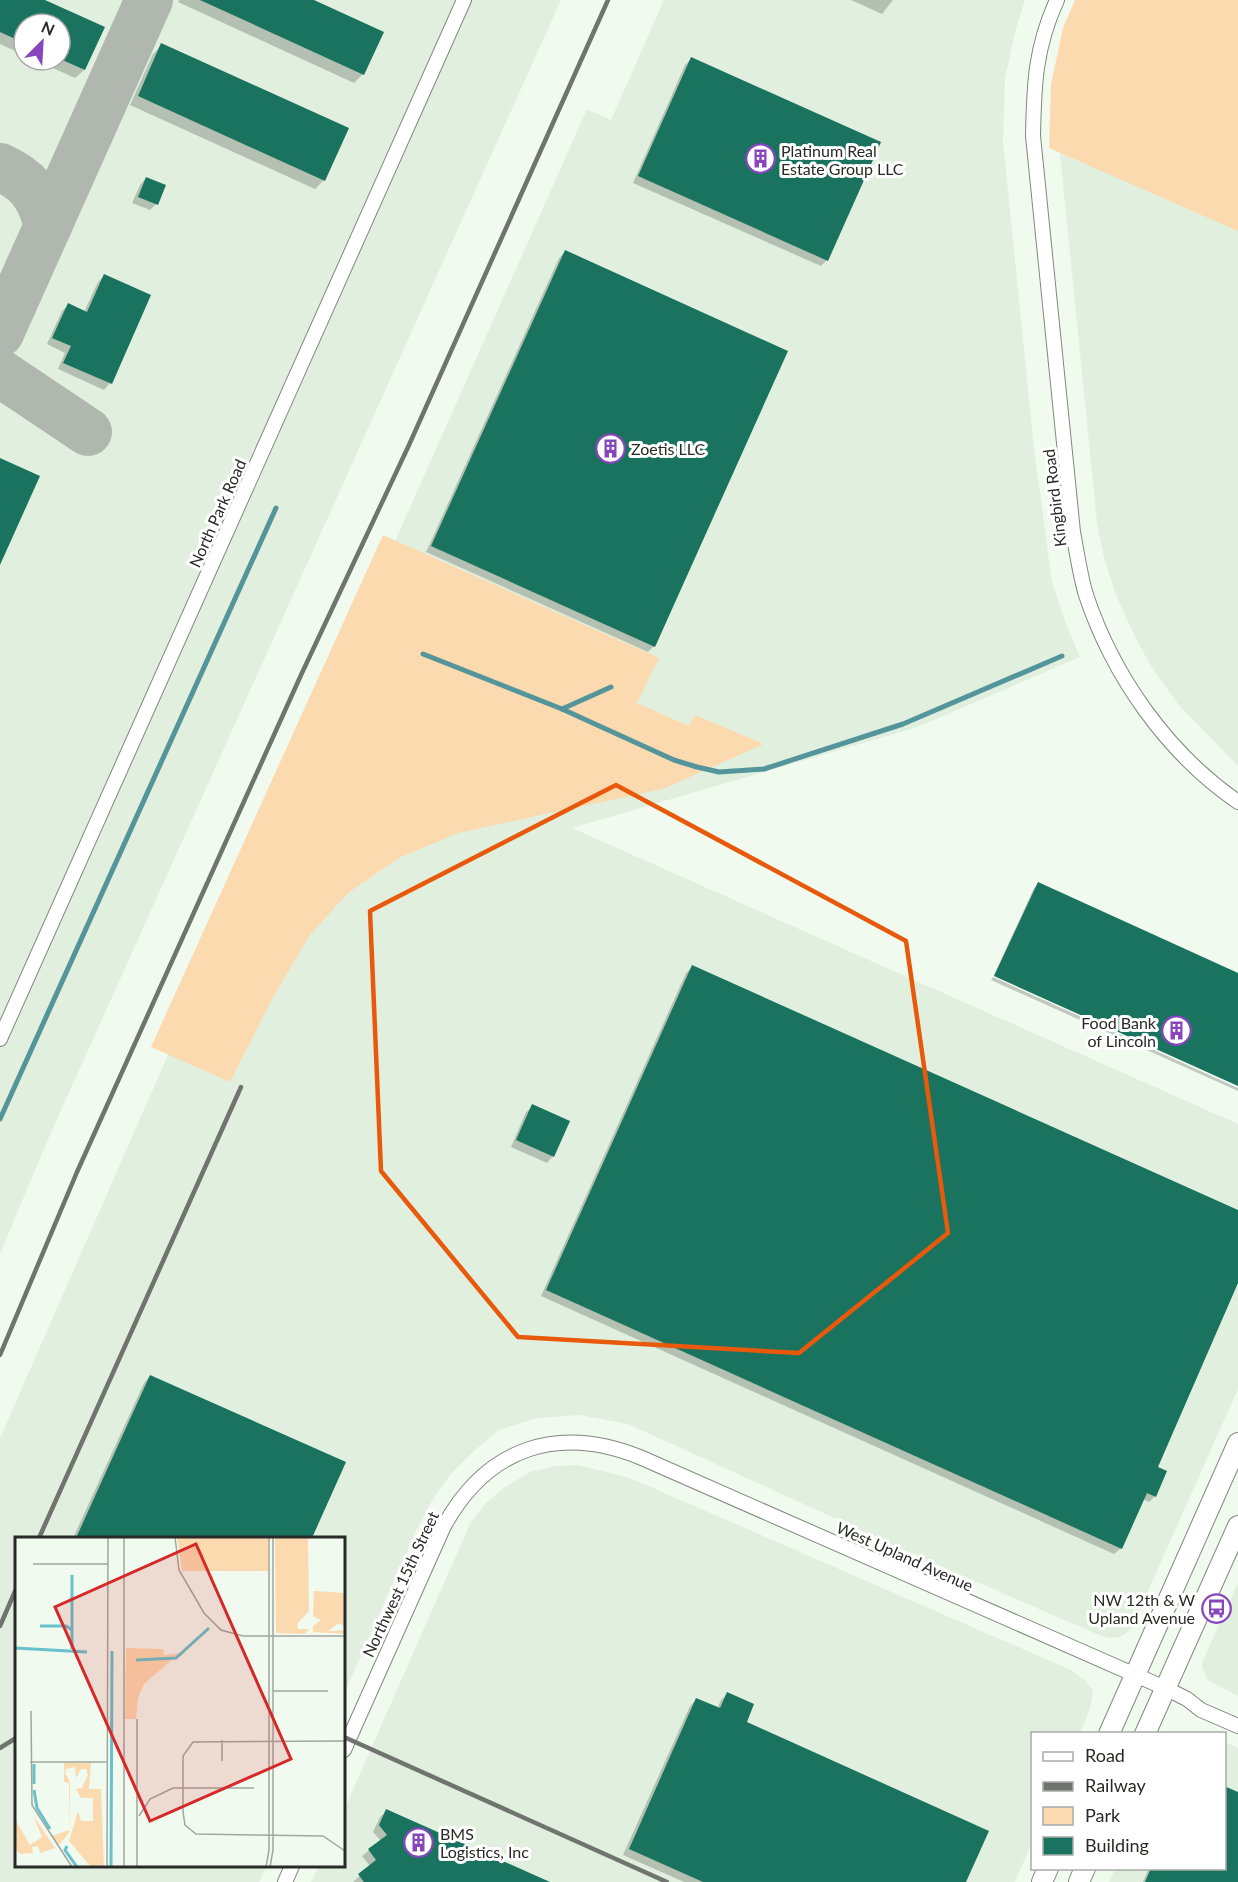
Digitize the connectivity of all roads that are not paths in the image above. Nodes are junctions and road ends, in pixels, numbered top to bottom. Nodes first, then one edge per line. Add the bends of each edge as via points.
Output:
1 (464, 0) edge
2 (1057, 0) edge
3 (1238, 802) edge
4 (0, 1039) edge
5 (550, 1443) joint
6 (1238, 1443) edge
7 (1238, 1526) edge
8 (1135, 1676) junction
9 (1165, 1688) junction
10 (1238, 1726) edge
11 (1110, 1732) edge
12 (1146, 1732) edge
13 (345, 1748) edge
14 (292, 1867) edge
15 (285, 1882) edge

1 - 4 street, North Park Road
2 - 3 street, Kingbird Road via 1035,74 1033,136 1073,532 1086,594 1113,656 1145,711 1188,760
5 - 8 street, West Upland Avenue via 586,1442 626,1451
5 - 13 street, Northwest 15th Street via 500,1463 456,1505
6 - 8 main road
7 - 9 main road
8 - 9 street, West Upland Avenue
8 - 11 main road
9 - 10 street, West Upland Avenue
9 - 12 main road
14 - 15 street

